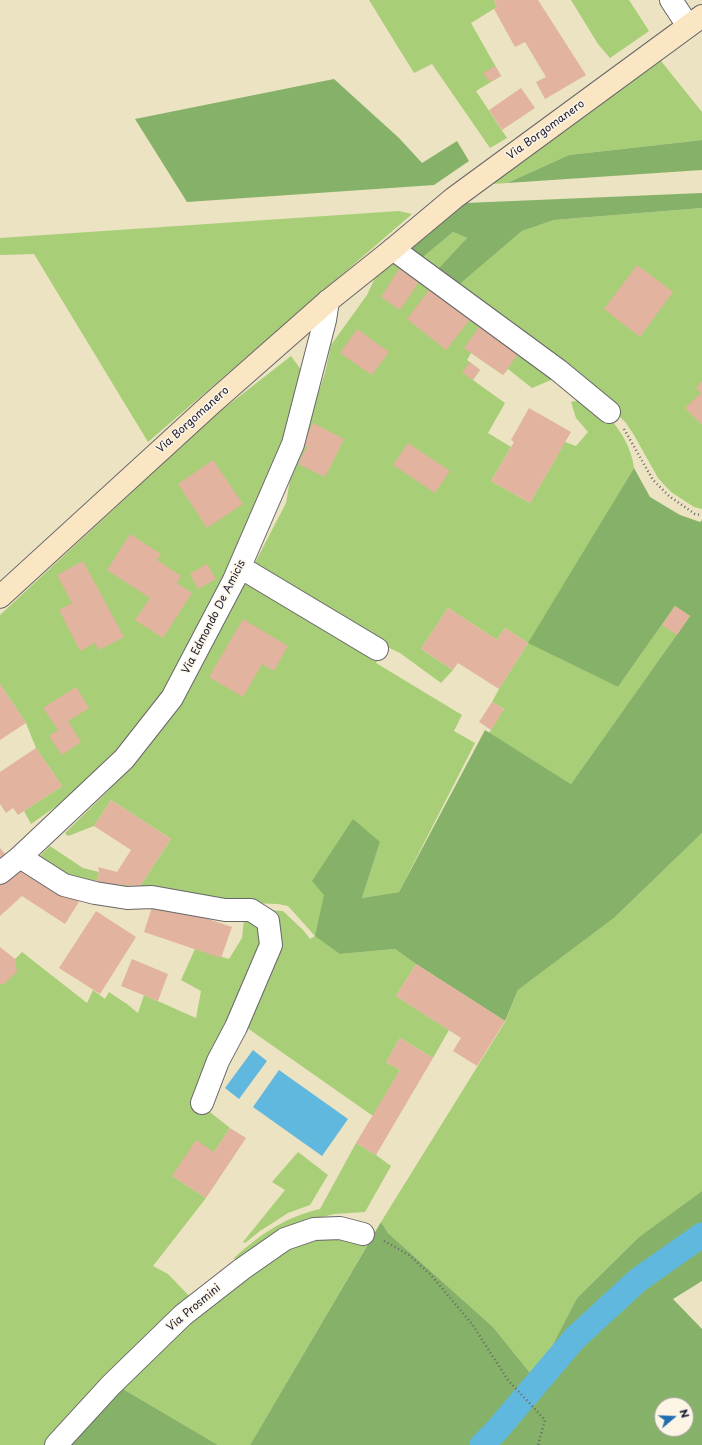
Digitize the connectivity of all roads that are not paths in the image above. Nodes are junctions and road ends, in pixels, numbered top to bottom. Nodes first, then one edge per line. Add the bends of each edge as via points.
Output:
1 (671, 0) edge
2 (695, 21) edge
3 (393, 249) junction
4 (328, 301) junction
5 (609, 412) road end
6 (240, 567) junction
7 (0, 598) edge
8 (377, 649) dead end
9 (20, 857) junction
10 (0, 873) edge
11 (202, 1103) dead end
12 (363, 1234) road end
13 (56, 1445) edge

1 - 2 street
2 - 3 main road, Via Borgomanero via 454,198
3 - 4 main road, Via Borgomanero
3 - 5 street via 558,370
4 - 6 street, Via Edmondo De Amicis via 293,444
4 - 7 main road, Via Borgomanero via 210,404
6 - 8 street
6 - 9 street, Via Edmondo De Amicis via 172,698 124,759
9 - 10 street, Via Edmondo De Amicis
9 - 11 street via 64,885 127,898 152,897 225,910 251,910 268,921 271,945 236,1028 218,1061
12 - 13 street, Via Prosmini via 340,1228 314,1229 285,1239 183,1316 111,1385

